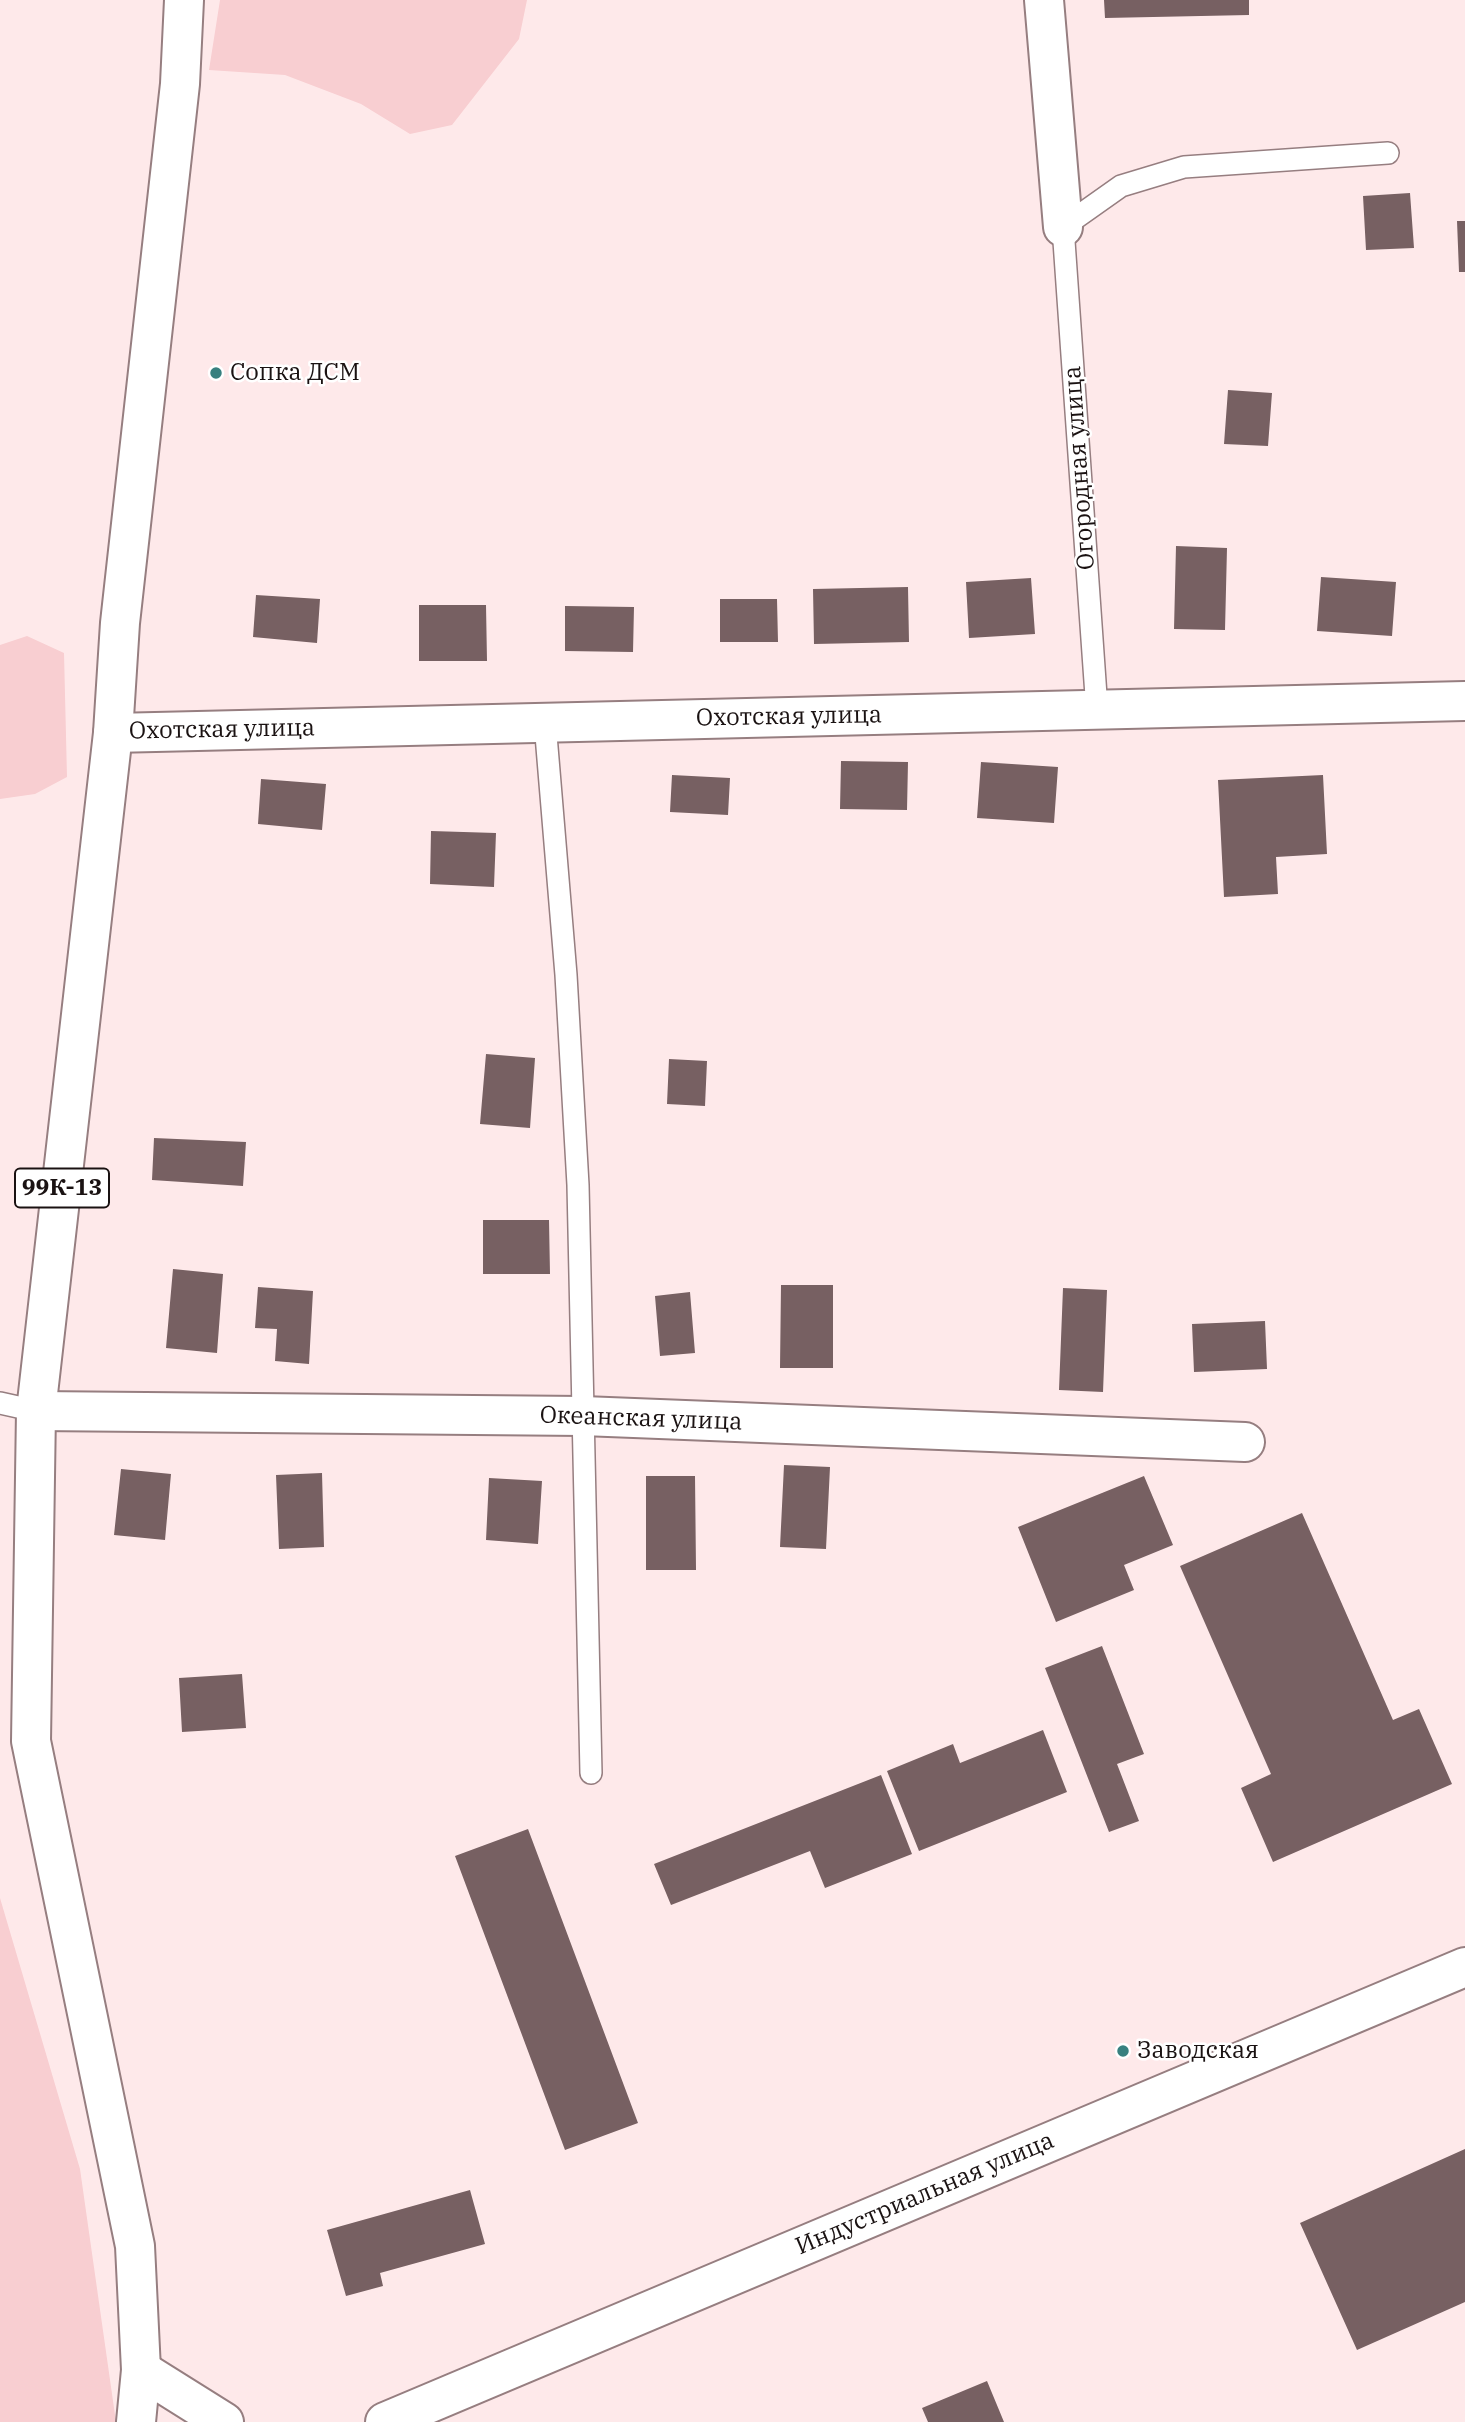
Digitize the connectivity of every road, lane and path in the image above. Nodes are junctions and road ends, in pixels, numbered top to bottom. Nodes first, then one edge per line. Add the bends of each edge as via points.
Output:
1 (184, 0) edge
2 (1044, 0) edge
3 (1388, 153) dead end
4 (1063, 227) junction
5 (1465, 701) edge
6 (1097, 710) junction
7 (545, 723) junction
8 (113, 733) junction
9 (18, 1407) edge
10 (583, 1416) junction
11 (1245, 1442) dead end
12 (591, 1773) dead end
13 (1465, 1967) edge
14 (141, 2370) junction
15 (136, 2422) edge
16 (224, 2422) edge
17 (385, 2422) edge

1 - 8 street, 99К-13 via 180,84 120,623
2 - 4 street, Огородная улица
3 - 4 lane via 1184,167 1121,186
4 - 6 lane, Огородная улица
5 - 6 street, Охотская улица
6 - 7 street, Охотская улица
7 - 8 street, Охотская улица
7 - 10 lane via 578,1185
8 - 9 street, 99К-13
9 - 10 street, Океанская улица
9 - 14 street, 99К-13 via 31,1741 135,2246
10 - 11 street, Океанская улица
10 - 12 lane
13 - 17 street, Индустриальная улица
14 - 15 street, 99К-13
14 - 16 street

